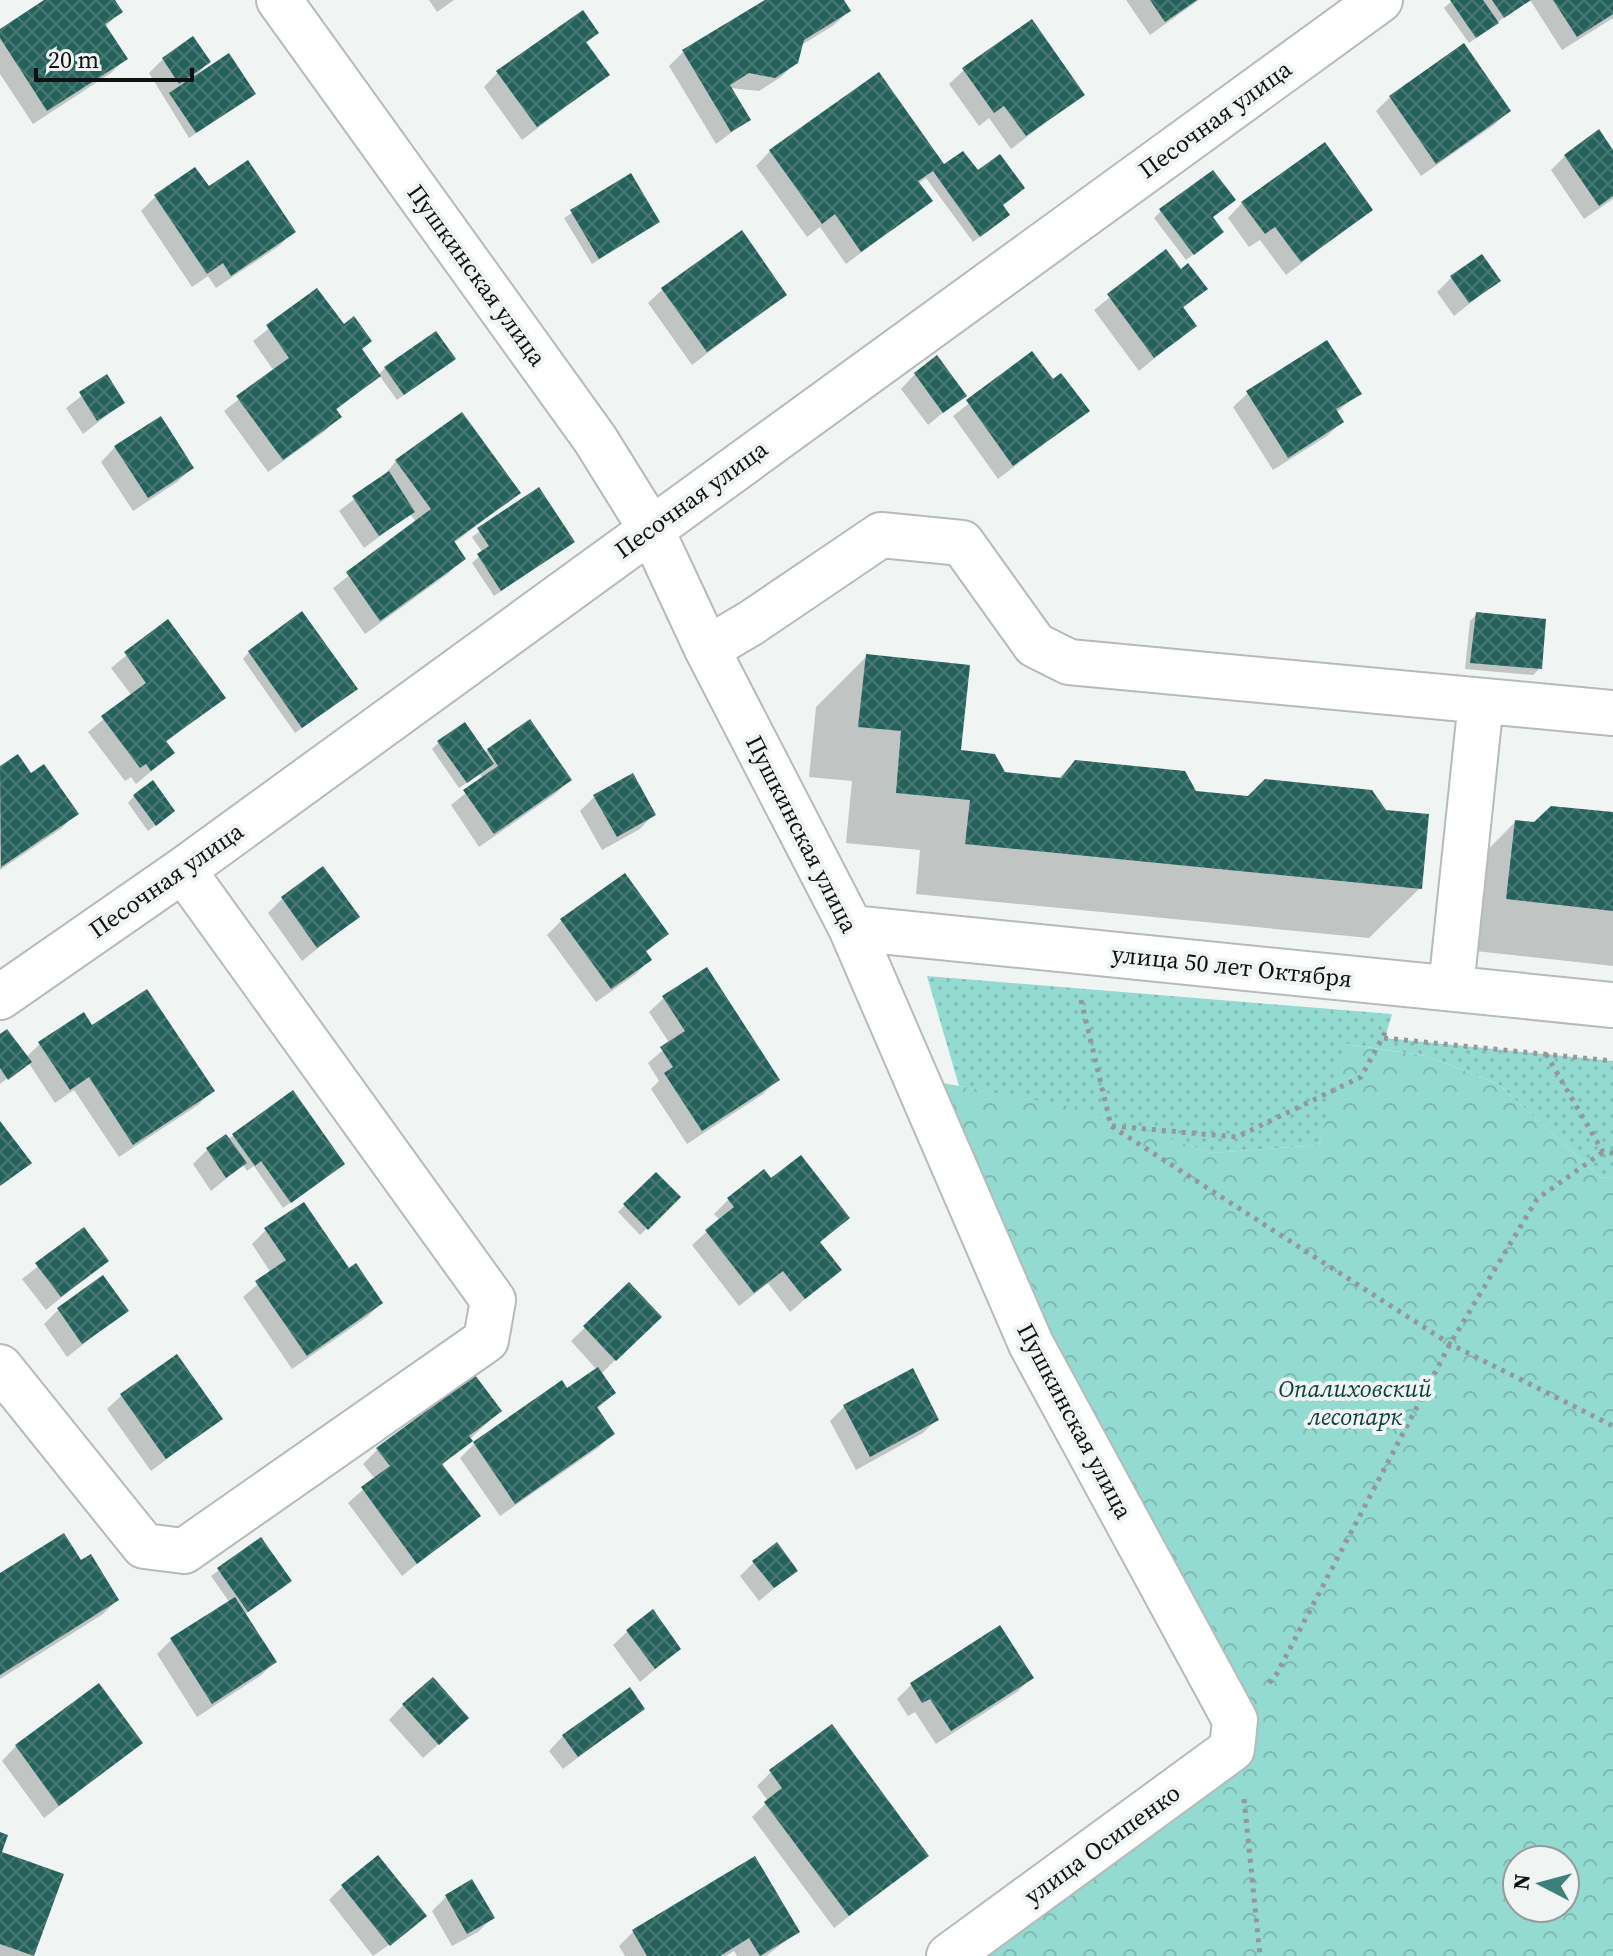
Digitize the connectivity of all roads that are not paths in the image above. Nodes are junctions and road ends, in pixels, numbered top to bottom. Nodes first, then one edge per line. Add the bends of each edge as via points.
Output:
1 (279, 0) edge
2 (1380, 0) edge
3 (651, 529) junction
4 (707, 649) junction
5 (1481, 701) junction
6 (1613, 713) edge
7 (183, 870) junction
8 (851, 928) junction
9 (1451, 988) junction
10 (0, 997) edge
11 (1613, 1005) edge
12 (0, 1367) edge
13 (1235, 1720) joint
14 (949, 1956) edge

1 - 3 street, Пушкинская улица via 595,439
2 - 3 street, Песочная улица
3 - 4 street, Пушкинская улица
3 - 7 street, Песочная улица
4 - 5 street via 881,535 962,543 1035,645 1069,662
4 - 8 street, Пушкинская улица
5 - 6 street
5 - 9 street
7 - 10 street, Песочная улица
7 - 12 street via 493,1300 486,1340 184,1551 144,1546
8 - 9 street, улица 50 лет Октября
8 - 13 street, Пушкинская улица via 1031,1344
9 - 11 street, улица 50 лет Октября
13 - 14 street, улица Осипенко via 1232,1749

